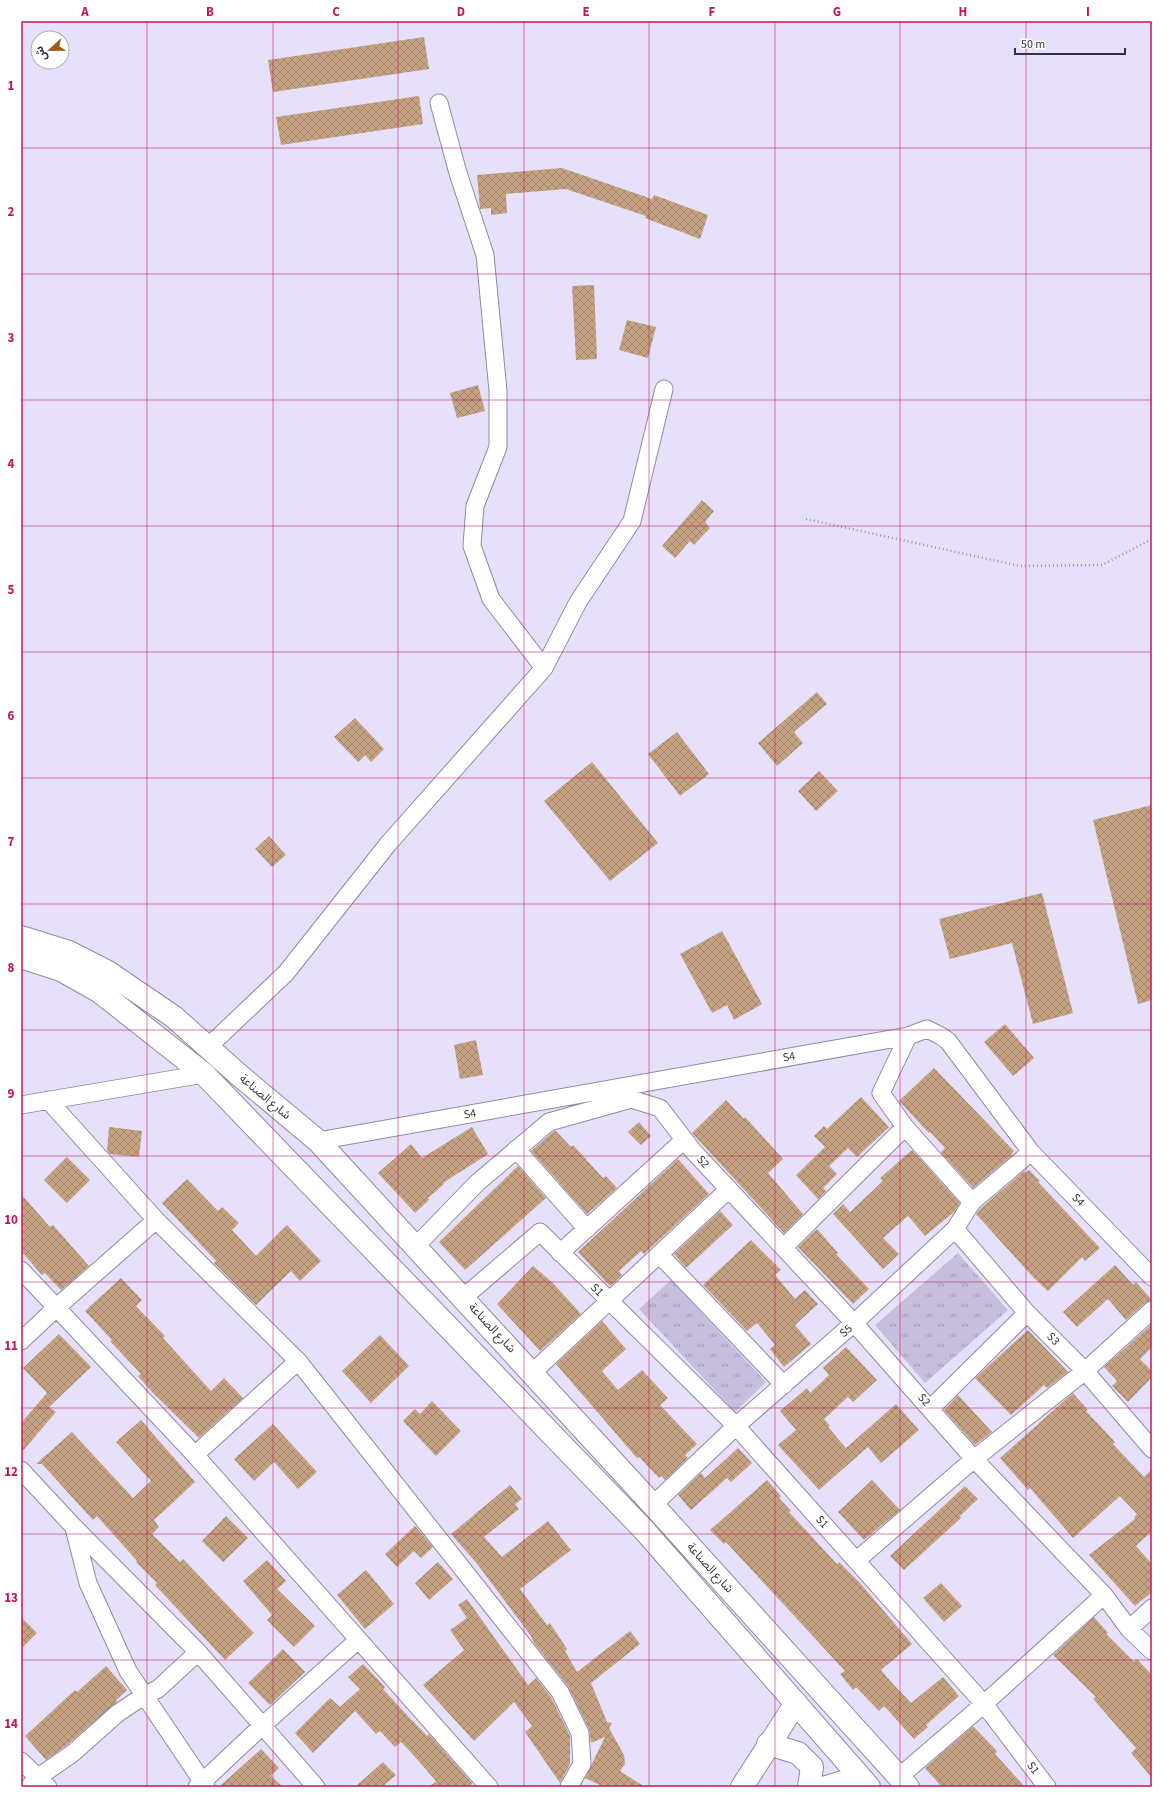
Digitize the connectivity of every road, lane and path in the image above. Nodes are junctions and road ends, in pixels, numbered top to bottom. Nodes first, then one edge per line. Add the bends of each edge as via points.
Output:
1 (439, 103) dead end
2 (664, 389) dead end
3 (806, 519) dead end
4 (1152, 539) edge
5 (544, 668) junction
6 (21, 937) edge
7 (21, 957) edge
8 (908, 1036) junction
9 (208, 1048) junction
10 (204, 1074) junction
11 (48, 1100) junction
12 (21, 1105) edge
13 (904, 1127) junction
14 (318, 1141) junction
15 (688, 1146) junction
16 (516, 1149) junction
17 (1032, 1152) junction
18 (728, 1189) junction
19 (972, 1202) junction
20 (156, 1220) junction
21 (587, 1229) junction
22 (955, 1229) junction
23 (416, 1246) junction
24 (784, 1248) junction
25 (560, 1253) junction
26 (659, 1254) junction
27 (21, 1270) edge
28 (1152, 1277) edge
29 (464, 1297) junction
30 (609, 1301) junction
31 (57, 1307) junction
32 (1152, 1310) edge
33 (1026, 1313) junction
34 (854, 1323) junction
35 (21, 1341) edge
36 (298, 1361) junction
37 (1085, 1371) junction
38 (533, 1372) junction
39 (784, 1385) junction
40 (930, 1408) junction
41 (736, 1426) junction
42 (1152, 1449) edge
43 (195, 1455) junction
44 (974, 1459) junction
45 (21, 1470) edge
46 (653, 1504) junction
47 (73, 1526) junction
48 (856, 1560) junction
49 (1104, 1595) junction
50 (1152, 1608) edge
51 (1129, 1628) junction
52 (358, 1640) junction
53 (1152, 1651) edge
54 (198, 1652) junction
55 (145, 1695) junction
56 (796, 1703) junction
57 (984, 1704) junction
58 (262, 1726) junction
59 (768, 1744) junction
60 (21, 1761) edge
61 (903, 1782) edge
62 (38, 1784) edge
63 (202, 1786) edge
64 (868, 1786) edge
65 (316, 1787) edge
66 (489, 1787) edge
67 (569, 1787) edge
68 (742, 1787) edge
69 (809, 1787) edge
70 (826, 1787) edge
71 (1047, 1787) edge

1 - 5 street via 458,174 485,255 498,391 498,448 475,506 472,546 491,599
2 - 5 street via 632,521 578,602
3 - 4 path via 1020,566 1102,565
5 - 9 street via 388,844 286,973
6 - 9 main road, شارع الصناعة via 69,952 108,972 174,1017
7 - 10 main road, شارع الصناعة via 61,970 100,992
8 - 13 street via 881,1093
8 - 14 street, S4
8 - 17 street, S4 via 927,1029 948,1041
9 - 14 main road, شارع الصناعة
10 - 11 street
10 - 56 main road, شارع الصناعة via 644,1530
11 - 12 street
11 - 20 street
13 - 19 street
13 - 24 street
14 - 23 main road, شارع الصناعة
15 - 16 street, S2 via 660,1108 631,1099 549,1122
15 - 18 street, S2
15 - 21 street
16 - 21 street
16 - 23 street, S2 via 477,1183
17 - 19 street, S5
17 - 28 street, S4
18 - 24 street, S2
18 - 26 street
19 - 22 street, S5
20 - 31 street
20 - 36 street
21 - 25 street
22 - 33 street, S3
22 - 34 street, S5
23 - 29 main road, شارع الصناعة
24 - 34 street, S2
25 - 29 street, S1 via 540,1232
25 - 30 street, S1
26 - 30 street
26 - 39 street
27 - 31 street
29 - 38 main road, شارع الصناعة
30 - 38 street
30 - 41 street, S1
31 - 35 street
31 - 43 street
32 - 37 street
33 - 37 street, S3
33 - 40 street
34 - 39 street, S5
34 - 40 street, S2
36 - 43 street
36 - 67 street via 560,1692 580,1733 582,1764
37 - 42 street, S3
37 - 44 street
38 - 46 main road, شارع الصناعة
39 - 41 street, S5
40 - 44 street, S2
41 - 46 street, S5
41 - 48 street, S1
43 - 52 street
44 - 48 street
44 - 49 street, S2
45 - 47 street
46 - 61 main road, شارع الصناعة
47 - 54 street
47 - 55 street via 88,1583 128,1671
48 - 57 street, S1
49 - 51 street, S2
49 - 57 street
50 - 51 street
51 - 53 street, S2
52 - 58 street
52 - 66 street
54 - 55 street via 158,1689
54 - 58 street
55 - 62 street via 118,1713
55 - 63 street
56 - 59 main road
56 - 64 main road, شارع الصناعة
57 - 61 street
57 - 71 street, S1
58 - 63 street
58 - 65 street
59 - 68 main road
59 - 69 main road via 798,1753 812,1767
60 - 62 street
64 - 70 main road via 843,1782

